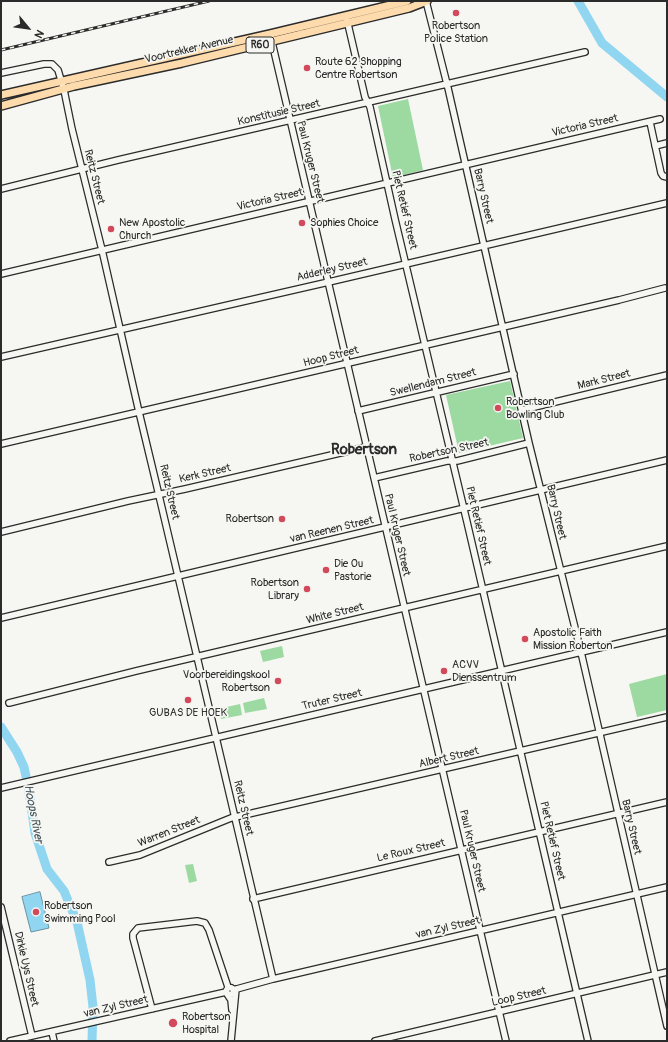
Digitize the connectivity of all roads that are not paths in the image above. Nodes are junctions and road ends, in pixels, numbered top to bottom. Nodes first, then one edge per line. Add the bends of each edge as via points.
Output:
1 (406, 1) edge
2 (427, 1) edge
3 (347, 20) junction
4 (270, 34) junction
5 (272, 42) junction
6 (585, 52) dead end
7 (1, 73) edge
8 (61, 82) junction
9 (447, 84) junction
10 (64, 90) junction
11 (17, 92) junction
12 (1, 95) edge
13 (18, 102) junction
14 (368, 103) junction
15 (1, 106) edge
16 (660, 119) dead end
17 (290, 120) junction
18 (650, 122) junction
19 (667, 143) edge
20 (655, 146) junction
21 (465, 164) junction
22 (82, 169) junction
23 (666, 177) edge
24 (387, 183) junction
25 (1, 189) edge
26 (309, 201) junction
27 (667, 203) edge
28 (484, 246) junction
29 (102, 250) junction
30 (406, 263) junction
31 (1, 274) edge
32 (328, 282) junction
33 (665, 288) dead end
34 (503, 327) junction
35 (120, 331) junction
36 (425, 345) junction
37 (1, 357) edge
38 (347, 363) junction
39 (514, 374) junction
40 (667, 375) edge
41 (436, 392) junction
42 (522, 410) junction
43 (358, 411) junction
44 (138, 412) junction
45 (529, 443) junction
46 (1, 444) edge
47 (366, 447) junction
48 (667, 460) edge
49 (452, 461) junction
50 (374, 478) junction
51 (541, 490) junction
52 (159, 494) junction
53 (464, 509) junction
54 (385, 527) junction
55 (1, 532) edge
56 (667, 546) edge
57 (560, 571) junction
58 (178, 576) junction
59 (482, 590) junction
60 (404, 608) junction
61 (1, 618) edge
62 (667, 632) edge
63 (581, 652) junction
64 (196, 657) junction
65 (501, 670) junction
66 (423, 688) junction
67 (9, 703) dead end
68 (667, 717) edge
69 (599, 733) junction
70 (216, 737) junction
71 (521, 751) junction
72 (442, 770) junction
73 (1, 788) edge
74 (667, 802) edge
75 (618, 814) junction
76 (235, 818) junction
77 (539, 832) junction
78 (461, 850) junction
79 (109, 862) dead end
80 (667, 887) edge
81 (636, 894) junction
82 (254, 899) junction
83 (1, 907) edge
84 (558, 913) junction
85 (480, 931) junction
86 (667, 972) edge
87 (655, 975) junction
88 (273, 979) junction
89 (230, 990) junction
90 (576, 994) junction
91 (152, 1009) junction
92 (499, 1012) junction
93 (232, 1015) junction
94 (667, 1026) edge
95 (52, 1032) junction
96 (32, 1036) junction
97 (10, 1041) edge
98 (54, 1041) edge
99 (231, 1041) edge
100 (375, 1041) edge
101 (506, 1041) edge
102 (588, 1041) edge

1 - 3 main road, Voortrekker Avenue / R60
2 - 3 main road, Voortrekker Avenue / R60 via 409,8
2 - 9 street, Barry Street
3 - 4 main road, Voortrekker Avenue / R60
3 - 5 main road, Voortrekker Avenue / R60
3 - 14 street, Piet Retief Street
4 - 5 street, Paul Kruger Street
4 - 8 main road, Voortrekker Avenue / R60
5 - 10 main road, Voortrekker Avenue / R60
5 - 17 street, Paul Kruger Street
6 - 9 street, Konstitusie Street
7 - 8 street, Reitz Street via 52,64 57,68
8 - 10 street, Reitz Street
8 - 11 main road, Voortrekker Avenue / R60
9 - 14 street, Konstitusie Street
9 - 21 street, Barry Street
10 - 13 main road, Voortrekker Avenue / R60
10 - 22 street, Reitz Street
11 - 12 main road, Voortrekker Avenue / R60
11 - 13 main road
13 - 15 main road, Voortrekker Avenue / R60
14 - 17 street, Konstitusie Street
14 - 24 street, Piet Retief Street
16 - 18 street, Victoria Street
17 - 22 street, Konstitusie Street
17 - 26 street, Paul Kruger Street
18 - 20 street
18 - 21 street, Victoria Street
19 - 20 street
20 - 23 street via 661,173
21 - 24 street, Victoria Street
21 - 28 street, Barry Street
22 - 25 street, Konstitusie Street
22 - 29 street, Reitz Street
24 - 26 street, Victoria Street
24 - 30 street, Piet Retief Street
26 - 29 street, Victoria Street
26 - 32 street, Paul Kruger Street
27 - 28 street, Adderley Street
28 - 30 street, Adderley Street
28 - 34 street, Barry Street
29 - 31 street, Victoria Street
29 - 35 street, Reitz Street
30 - 32 street, Adderley Street
30 - 36 street, Piet Retief Street
32 - 35 street, Adderley Street
32 - 38 street, Paul Kruger Street
33 - 34 street, Hoop Street
34 - 36 street, Hoop Street
34 - 39 street, Barry Street
35 - 37 street, Adderley Street
35 - 44 street, Reitz Street
36 - 38 street, Hoop Street
36 - 41 street, Piet Retief Street
38 - 43 street, Paul Kruger Street
38 - 44 street, Hoop Street
39 - 41 street, Swellendam Street
39 - 42 street, Barry Street
40 - 42 street, Mark Street
41 - 43 street, Swellendam Street
41 - 49 street, Piet Retief Street
42 - 45 street, Barry Street
43 - 47 street, Paul Kruger Street
44 - 46 street, Hoop Street
44 - 52 street, Reitz Street
45 - 49 street, Robertson Street
45 - 51 street, Barry Street
47 - 50 street, Paul Kruger Street
47 - 52 street, Kerk Street
48 - 51 street, van Reenen Street
49 - 50 street, Robertson Street
49 - 53 street, Piet Retief Street
50 - 54 street, Paul Kruger Street
51 - 53 street, van Reenen Street
51 - 57 street, Barry Street
52 - 55 street, Kerk Street
52 - 58 street, Reitz Street
53 - 54 street, van Reenen Street
53 - 59 street, Piet Retief Street
54 - 58 street, van Reenen Street
54 - 60 street, Paul Kruger Street
56 - 57 street, White Street
57 - 59 street, White Street
57 - 63 street, Barry Street
58 - 61 street, van Reenen Street
58 - 64 street, Reitz Street
59 - 60 street, White Street
59 - 65 street, Piet Retief Street
60 - 64 street, White Street
60 - 66 street, Paul Kruger Street
62 - 63 street, Truter Street
63 - 65 street, Truter Street
63 - 69 street, Barry Street
64 - 67 street, White Street
64 - 70 street, Reitz Street
65 - 66 street, Truter Street
65 - 71 street, Piet Retief Street
66 - 70 street, Truter Street
66 - 72 street, Paul Kruger Street
68 - 69 street, Albert Street
69 - 71 street, Albert Street
69 - 75 street, Barry Street
70 - 73 street, Truter Street
70 - 76 street, Reitz Street
71 - 72 street, Albert Street
71 - 77 street, Piet Retief Street
72 - 76 street, Albert Street
72 - 78 street, Paul Kruger Street
74 - 75 street, Le Roux Street
75 - 77 street, Le Roux Street
75 - 81 street, Barry Street
76 - 79 street, Warren Street via 214,824 140,855
76 - 82 street, Reitz Street
77 - 78 street, Le Roux Street
77 - 84 street, Piet Retief Street
78 - 82 street, Le Roux Street
78 - 85 street, Paul Kruger Street
80 - 81 street, van Zyl Street
81 - 84 street, van Zyl Street
81 - 87 street, Barry Street
82 - 88 street, Reitz Street
83 - 96 street, Dirkie Uys Street
84 - 85 street, van Zyl Street
84 - 90 street, Piet Retief Street
85 - 88 street, van Zyl Street
85 - 92 street, Paul Kruger Street
86 - 87 street, Loop Street
87 - 90 street, Loop Street
87 - 94 street, Barry Street
88 - 89 street, van Zyl Street
89 - 91 street, van Zyl Street
89 - 91 street via 205,924 197,921 138,928 133,938
89 - 93 street
89 - 93 street via 235,1007
90 - 92 street, Loop Street
90 - 102 street, Piet Retief Street
91 - 95 street, van Zyl Street
92 - 100 street, Loop Street
92 - 101 street, Paul Kruger Street
93 - 99 street
95 - 96 street, van Zyl Street
95 - 98 street
96 - 97 street, van Zyl Street

